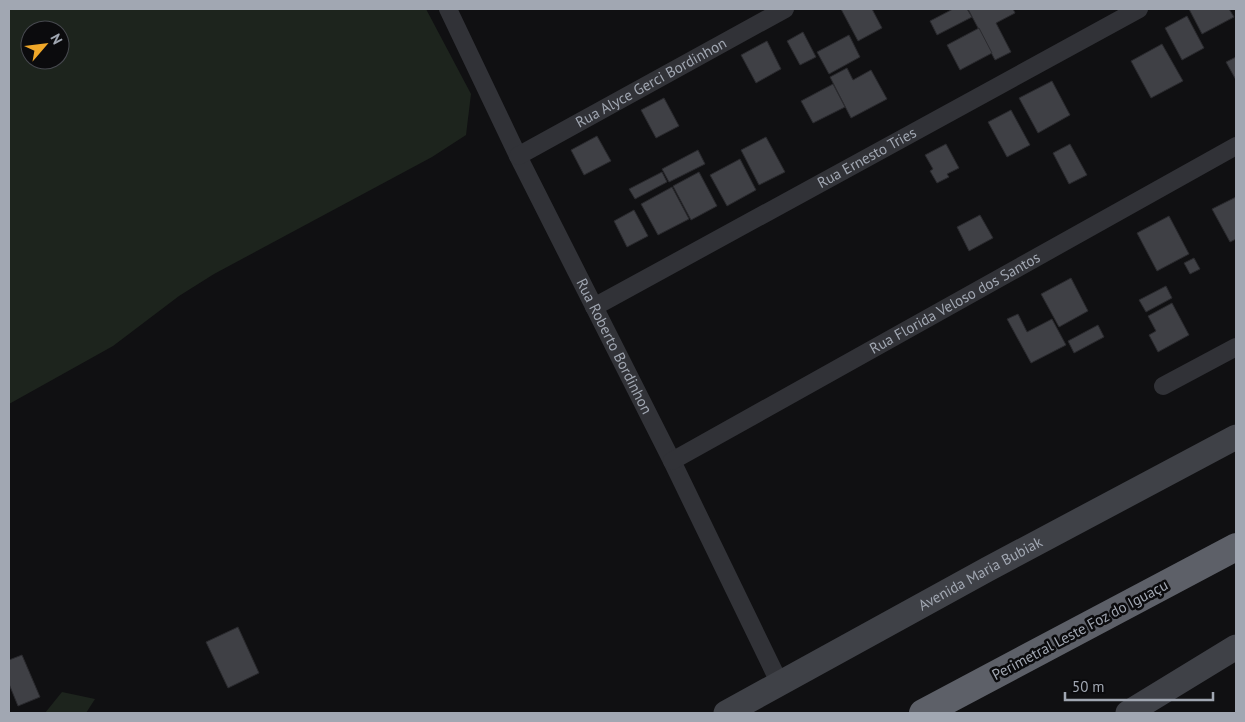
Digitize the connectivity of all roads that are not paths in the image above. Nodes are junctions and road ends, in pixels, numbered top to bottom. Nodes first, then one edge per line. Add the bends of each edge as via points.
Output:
1 (448, 9) edge
2 (785, 9) edge
3 (1139, 9) edge
4 (1236, 146) edge
5 (518, 156) junction
6 (594, 306) junction
7 (1236, 346) edge
8 (1163, 386) dead end
9 (1236, 437) edge
10 (672, 461) junction
11 (1236, 546) edge
12 (1236, 647) edge
13 (780, 684) junction
14 (726, 713) edge
15 (923, 713) edge
16 (1128, 713) edge

1 - 5 street, Rua Roberto Bordinhon
2 - 5 street, Rua Alyce Gerci Bordinhon
3 - 6 street, Rua Ernesto Tries
4 - 10 street, Rua Florida Veloso dos Santos
5 - 6 street, Rua Roberto Bordinhon
6 - 10 street, Rua Roberto Bordinhon
7 - 8 street
9 - 13 street, Avenida Maria Bubiak
10 - 13 street, Rua Roberto Bordinhon
11 - 15 highway, Perimetral Leste Foz do Iguaçu
12 - 16 street
13 - 14 street, Avenida Maria Bubiak

